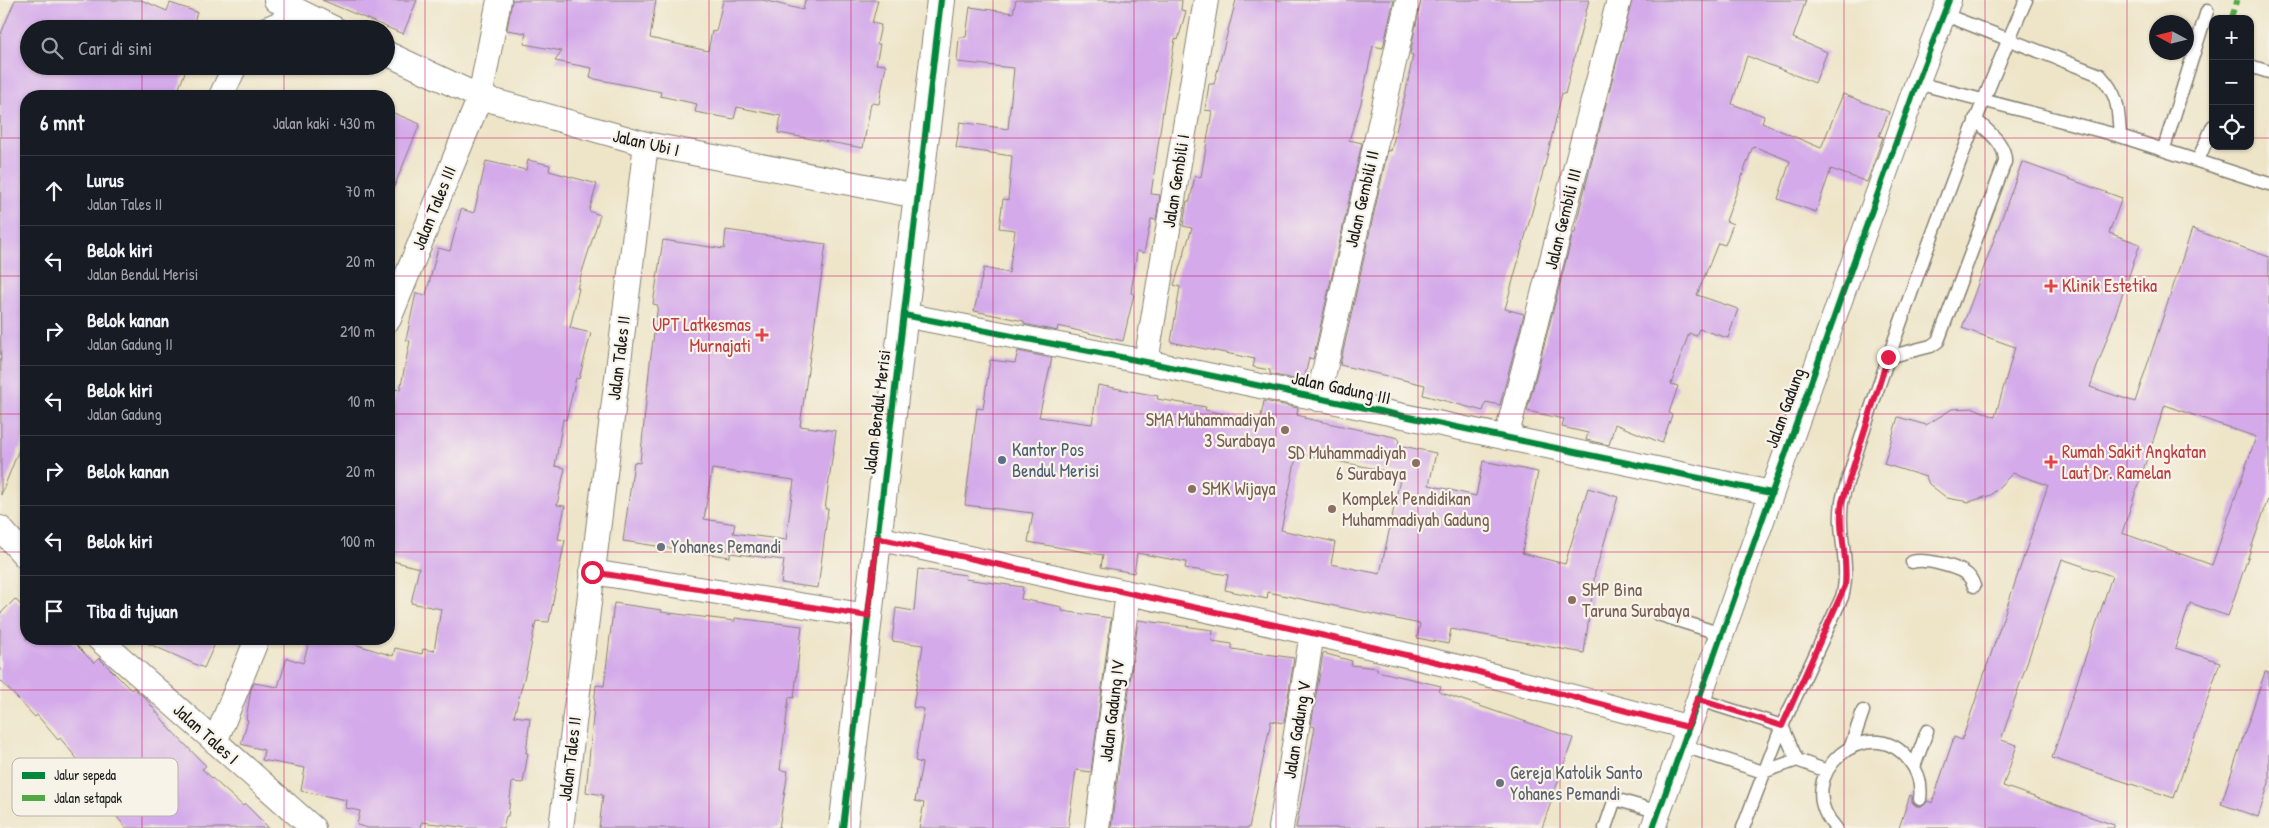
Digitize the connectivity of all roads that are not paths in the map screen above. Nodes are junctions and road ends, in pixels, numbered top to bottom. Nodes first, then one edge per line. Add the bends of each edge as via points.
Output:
1 (276, 0) edge
2 (499, 0) edge
3 (941, 0) edge
4 (1206, 0) edge
5 (1408, 0) edge
6 (1619, 0) edge
7 (2026, 0) edge
8 (1946, 7) edge
9 (2207, 11) dead end
10 (303, 14) junction
11 (288, 20) edge
12 (316, 20) edge
13 (2009, 39) junction
14 (395, 57) edge
15 (2254, 67) edge
16 (2269, 72) edge
17 (231, 75) edge
18 (1917, 83) junction
19 (224, 90) edge
20 (480, 97) junction
21 (1982, 100) junction
22 (1975, 119) junction
23 (2209, 135) edge
24 (2120, 136) junction
25 (646, 144) junction
26 (2164, 148) junction
27 (2198, 160) junction
28 (2269, 184) edge
29 (917, 196) junction
30 (395, 304) edge
31 (904, 316) junction
32 (1888, 357) junction
33 (1146, 362) junction
34 (1318, 398) junction
35 (1506, 438) junction
36 (1771, 494) junction
37 (0, 528) edge
38 (877, 538) junction
39 (20, 550) edge
40 (1912, 562) dead end
41 (592, 572) junction
42 (1974, 586) dead end
43 (1128, 593) junction
44 (1658, 614) dead end
45 (868, 616) junction
46 (1312, 633) junction
47 (1721, 634) junction
48 (106, 645) edge
49 (255, 645) edge
50 (1697, 699) junction
51 (1863, 711) dead end
52 (1782, 726) junction
53 (1927, 731) dead end
54 (1684, 736) junction
55 (215, 742) junction
56 (1851, 746) junction
57 (1797, 760) junction
58 (1914, 767) junction
59 (1826, 771) junction
60 (1763, 772) junction
61 (1920, 799) dead end
62 (1656, 820) edge
63 (313, 828) edge
64 (561, 828) edge
65 (843, 828) edge
66 (1097, 828) edge
67 (1282, 828) edge
68 (1605, 828) edge
69 (1743, 828) edge
70 (1836, 828) edge

1 - 10 street
2 - 20 street, Jalan Tales III
3 - 29 street, Jalan Bendul Merisi
4 - 33 street, Jalan Gembili I
5 - 34 street, Jalan Gembili II
6 - 35 street, Jalan Gembili III
7 - 13 lane
8 - 13 lane
8 - 18 street, Jalan Gadung
9 - 26 lane
10 - 11 street
10 - 12 street
13 - 21 lane
13 - 24 lane via 2100,75 2113,89
14 - 20 street, Jalan Ubi I
15 - 16 lane
17 - 19 street
18 - 21 lane
18 - 36 street, Jalan Gadung
20 - 25 street, Jalan Ubi I
20 - 30 street, Jalan Tales III
21 - 22 lane
21 - 24 lane
22 - 32 lane
22 - 32 lane via 2001,144 2005,162 1938,341 1931,346
23 - 27 lane
24 - 26 lane
25 - 29 street, Jalan Ubi I
25 - 41 street, Jalan Tales II
26 - 27 lane
27 - 28 lane
29 - 31 street, Jalan Bendul Merisi
31 - 33 street, Jalan Gadung III
31 - 38 street, Jalan Bendul Merisi
32 - 52 lane via 1842,502 1840,522 1845,586
33 - 34 street, Jalan Gadung III
34 - 35 street, Jalan Gadung III
35 - 36 street, Jalan Gadung III
36 - 47 street, Jalan Gadung
37 - 39 street
38 - 43 street
38 - 45 street, Jalan Bendul Merisi
40 - 42 lane via 1921,559 1964,572
41 - 45 street
41 - 64 street, Jalan Tales II
43 - 46 street
43 - 66 street, Jalan Gadung IV
44 - 47 lane
45 - 65 street, Jalan Bendul Merisi
46 - 54 street via 1475,671
46 - 67 street, Jalan Gadung V
47 - 50 street, Jalan Gadung
48 - 55 street, Jalan Tales I
49 - 55 street
50 - 52 lane
50 - 54 street, Jalan Gadung
51 - 56 lane
52 - 57 lane
52 - 60 lane
53 - 58 lane
54 - 60 lane
54 - 62 street, Jalan Gadung
55 - 63 street, Jalan Tales I
56 - 58 lane via 1880,743 1905,756
56 - 59 lane via 1839,754
57 - 59 lane
57 - 60 lane
58 - 61 lane via 1919,779
59 - 70 lane via 1821,794 1824,809
60 - 69 lane
62 - 68 lane via 1615,799

